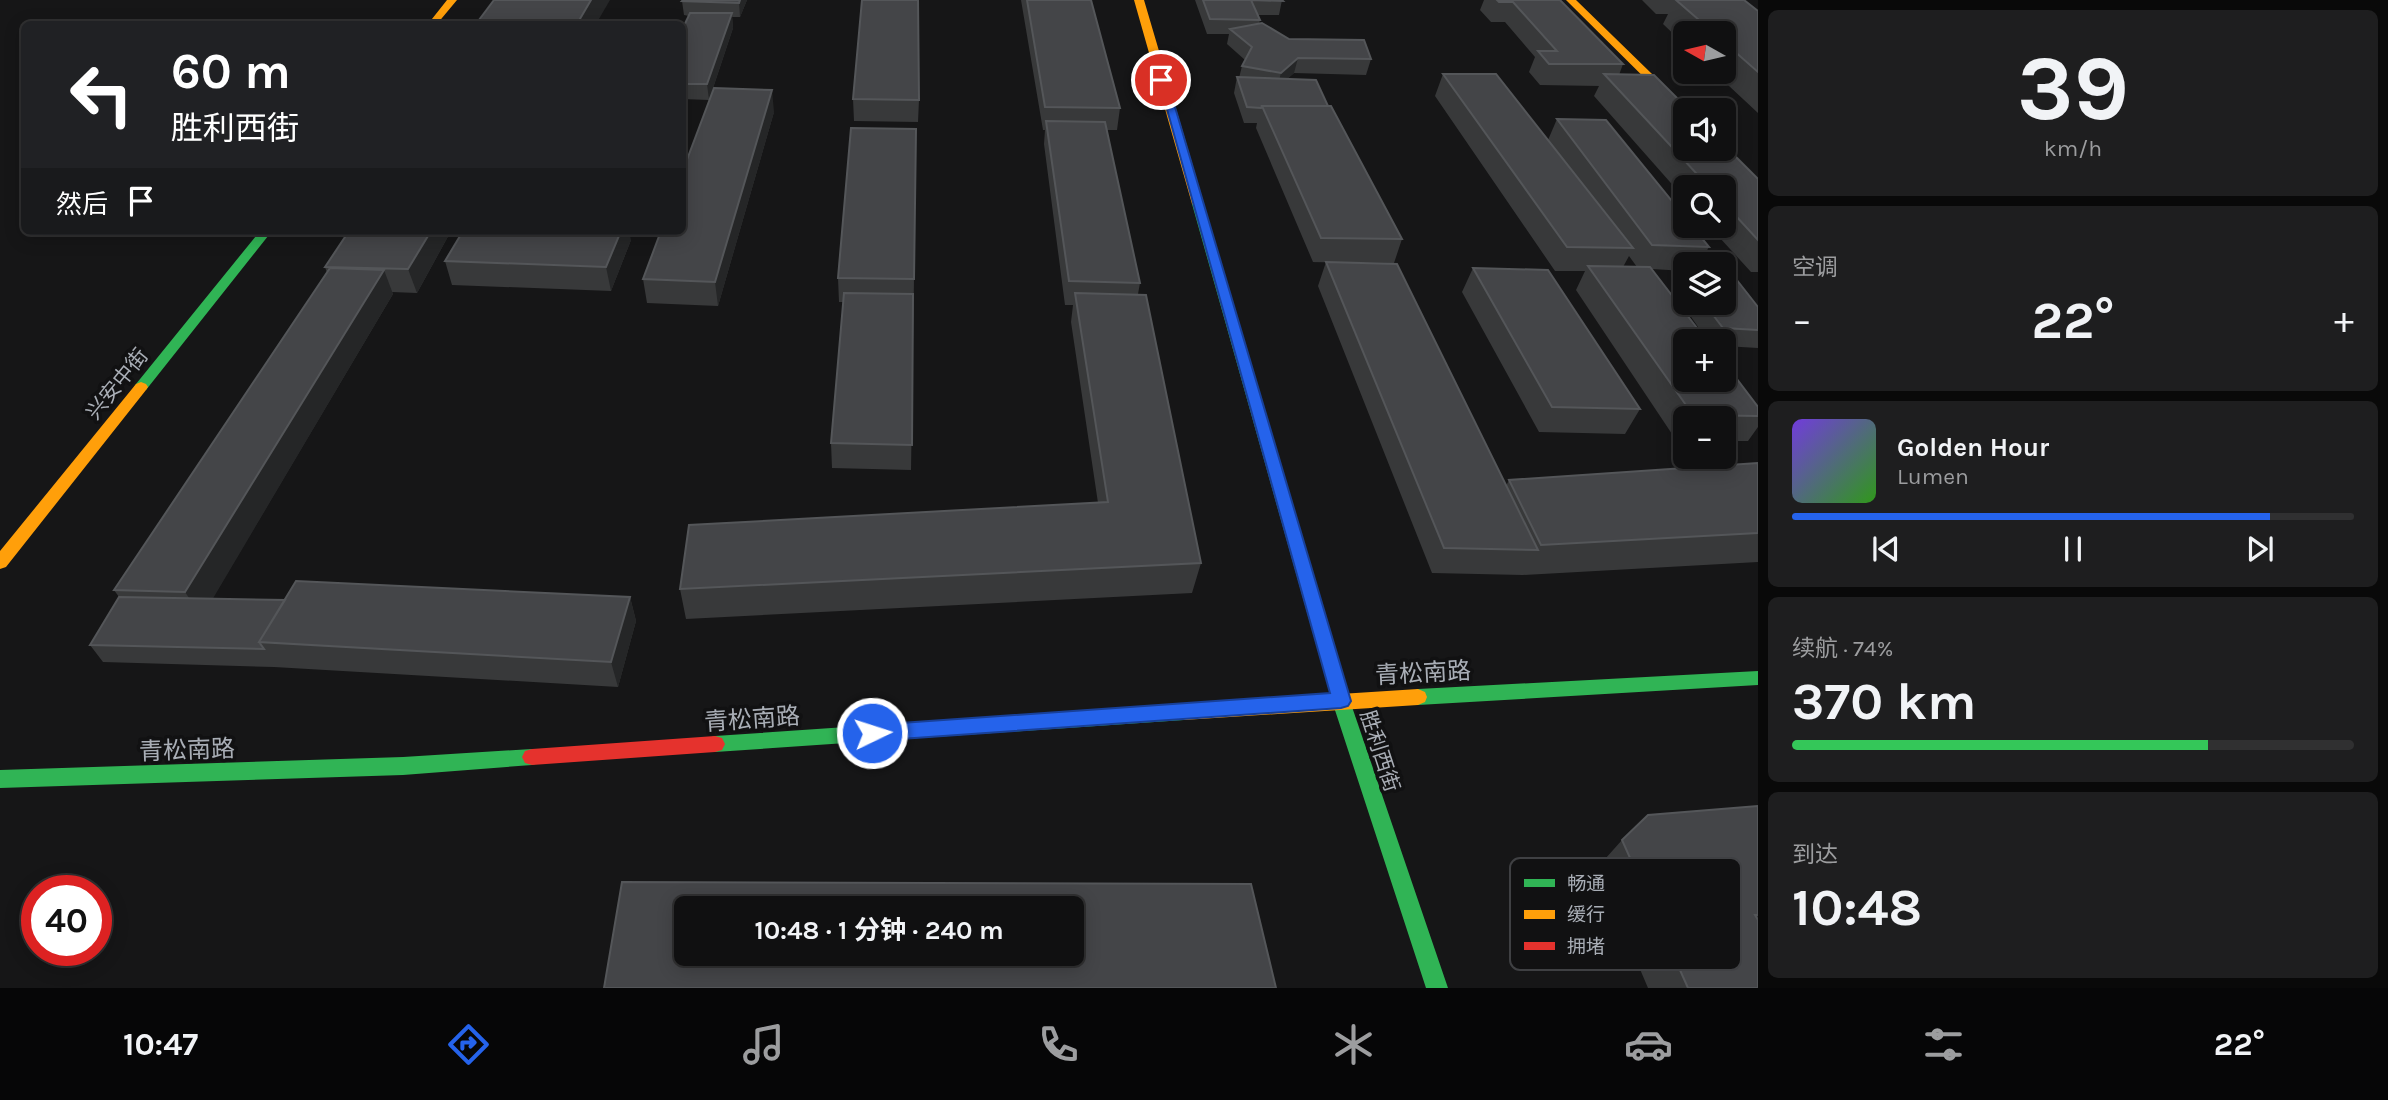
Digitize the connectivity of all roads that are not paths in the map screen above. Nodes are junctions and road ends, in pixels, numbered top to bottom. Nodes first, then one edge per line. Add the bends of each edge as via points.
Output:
1 (452, 0) edge
2 (1139, 0) edge
3 (1571, 0) edge
4 (434, 21) edge
5 (1673, 101) edge
6 (264, 235) edge
7 (0, 563) edge
8 (1758, 678) edge
9 (1341, 701) junction
10 (0, 779) edge
11 (1437, 988) edge

1 - 4 main road
2 - 9 main road, 胜利西街
3 - 5 main road
6 - 7 main road, 兴安中街
8 - 9 main road, 青松南路
9 - 10 main road, 青松南路 via 403,766
9 - 11 main road, 胜利西街

